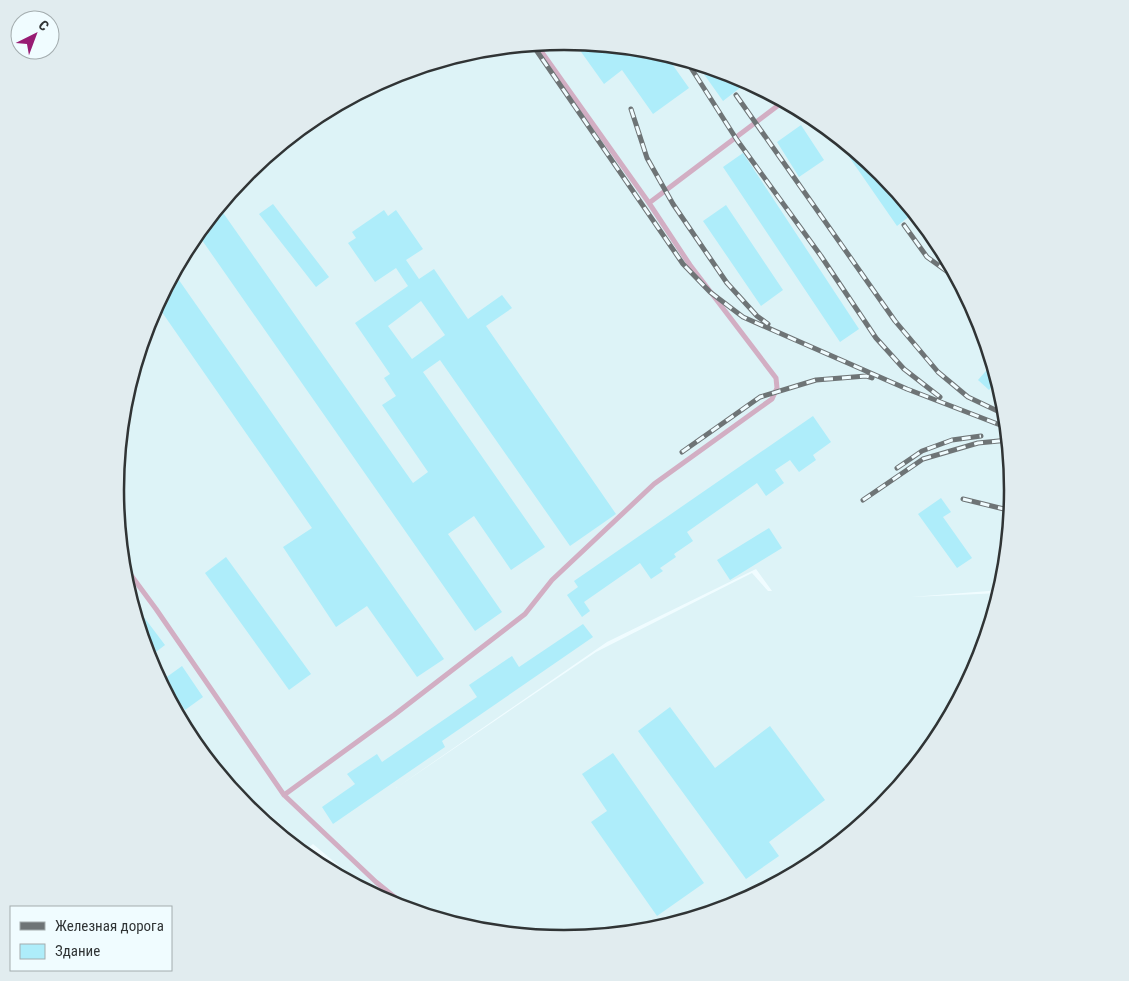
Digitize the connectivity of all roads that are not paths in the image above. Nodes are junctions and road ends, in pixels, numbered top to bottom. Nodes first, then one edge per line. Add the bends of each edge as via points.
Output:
1 (541, 51) edge
2 (778, 105) edge
3 (649, 202) junction
4 (132, 577) edge
5 (284, 795) junction
6 (394, 896) edge

1 - 3 lane
2 - 3 lane
3 - 5 lane via 690,266 776,378 777,388 772,399 654,484 552,580 525,614
4 - 5 lane
5 - 6 lane

